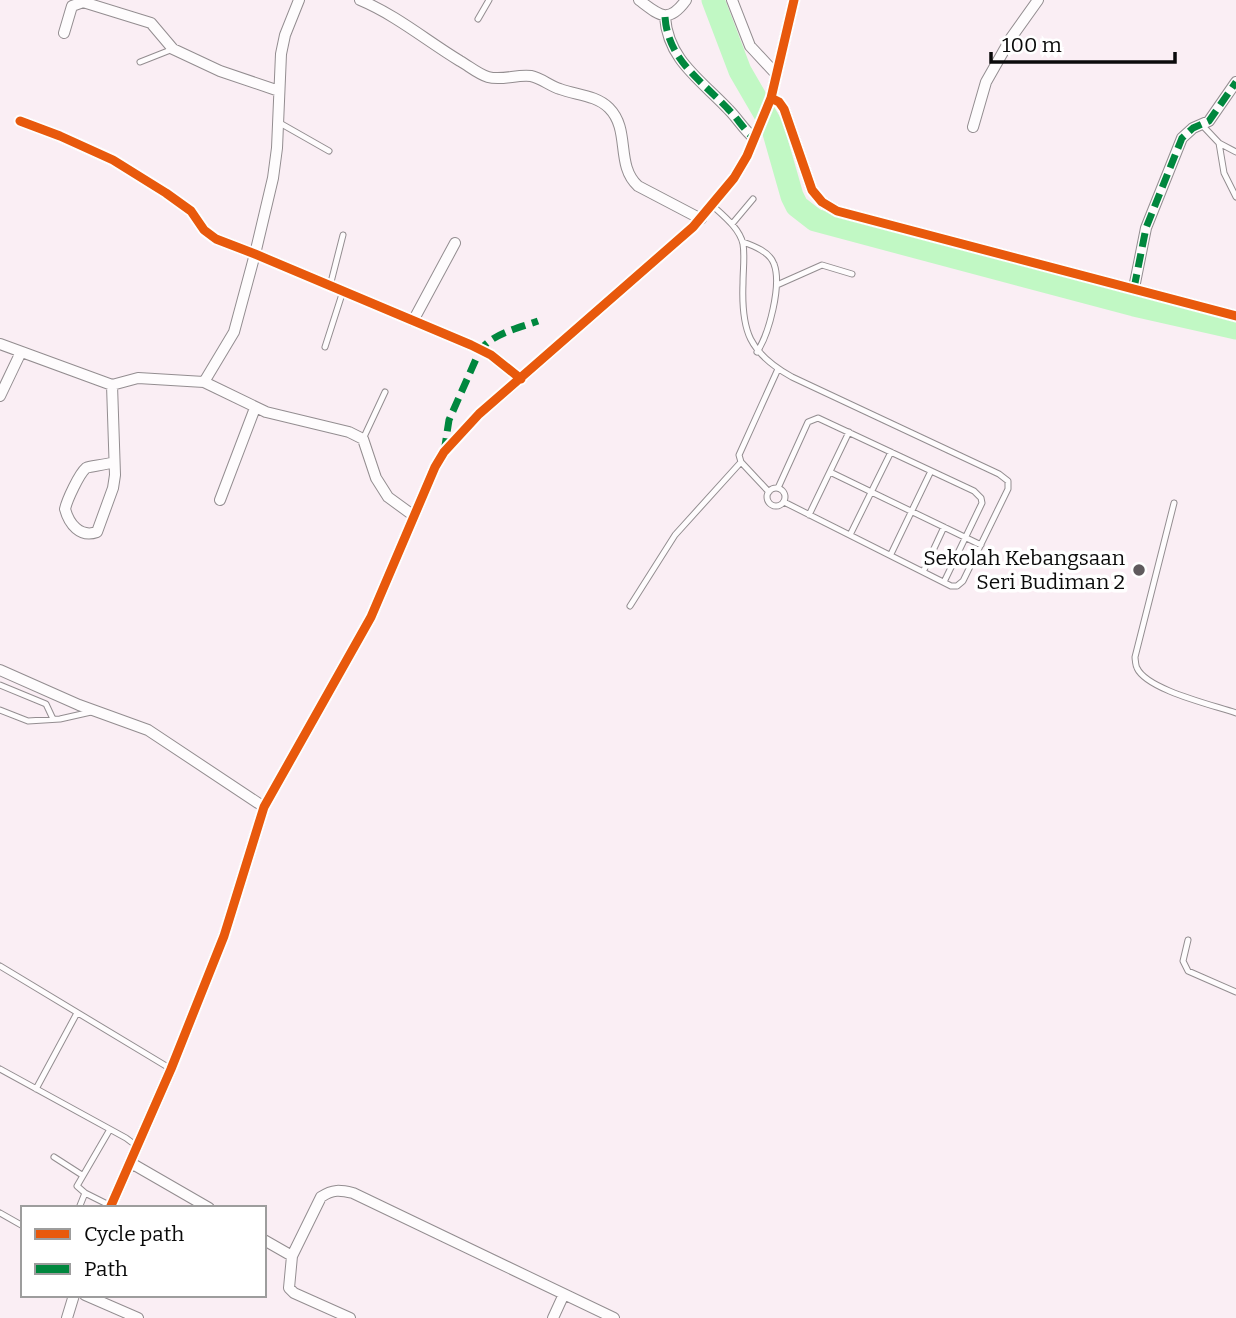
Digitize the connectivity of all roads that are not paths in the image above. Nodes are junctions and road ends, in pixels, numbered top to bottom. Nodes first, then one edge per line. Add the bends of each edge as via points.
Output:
1 (299, 0) edge
2 (360, 0) edge
3 (489, 0) edge
4 (639, 0) edge
5 (686, 0) edge
6 (732, 0) edge
7 (794, 0) edge
8 (1038, 0) edge
9 (665, 17) junction
10 (478, 19) dead end
11 (64, 33) dead end
12 (173, 49) junction
13 (140, 62) dead end
14 (776, 74) junction
15 (1236, 82) edge
16 (279, 91) junction
17 (771, 98) junction
18 (20, 121) dead end
19 (278, 122) junction
20 (1202, 125) junction
21 (973, 127) dead end
22 (754, 138) junction
23 (1219, 143) junction
24 (329, 151) dead end
25 (1236, 152) edge
26 (1236, 197) edge
27 (753, 199) dead end
28 (713, 206) junction
29 (701, 219) junction
30 (732, 224) junction
31 (343, 234) dead end
32 (743, 242) junction
33 (455, 243) dead end
34 (255, 254) junction
35 (852, 274) dead end
36 (777, 285) junction
37 (330, 286) junction
38 (1134, 288) junction
39 (343, 291) junction
40 (1236, 316) edge
41 (413, 321) junction
42 (0, 344) edge
43 (324, 347) dead end
44 (21, 352) junction
45 (757, 352) junction
46 (778, 369) junction
47 (521, 379) junction
48 (204, 383) junction
49 (112, 385) junction
50 (385, 392) dead end
51 (0, 396) edge
52 (255, 408) junction
53 (849, 432) junction
54 (363, 439) junction
55 (891, 452) junction
56 (114, 462) junction
57 (741, 462) junction
58 (931, 471) junction
59 (830, 472) junction
60 (778, 488) junction
61 (769, 492) junction
62 (872, 492) junction
63 (220, 500) dead end
64 (784, 502) junction
65 (1174, 503) dead end
66 (911, 511) junction
67 (809, 515) junction
68 (414, 516) junction
69 (944, 527) junction
70 (850, 536) junction
71 (965, 538) junction
72 (981, 545) junction
73 (891, 554) junction
74 (923, 572) junction
75 (944, 582) junction
76 (630, 606) dead end
77 (0, 670) edge
78 (0, 685) edge
79 (50, 699) junction
80 (0, 710) edge
81 (94, 711) junction
82 (1236, 713) edge
83 (53, 719) junction
84 (264, 807) junction
85 (1188, 940) dead end
86 (0, 966) edge
87 (1236, 992) edge
88 (77, 1013) junction
89 (0, 1069) edge
90 (171, 1069) junction
91 (36, 1089) junction
92 (109, 1130) junction
93 (138, 1147) junction
94 (54, 1157) dead end
95 (131, 1163) junction
96 (82, 1175) junction
97 (85, 1193) junction
98 (80, 1206) edge
99 (108, 1206) edge
100 (110, 1206) edge
101 (206, 1206) edge
102 (0, 1213) edge
103 (21, 1225) edge
104 (266, 1241) edge
105 (292, 1256) junction
106 (564, 1294) junction
107 (73, 1297) edge
108 (90, 1297) edge
109 (67, 1318) edge
110 (138, 1318) edge
111 (350, 1318) edge
112 (553, 1318) edge
113 (614, 1318) edge

1 - 16 street via 285,35
2 - 29 street via 482,74 528,76 593,98 618,121 631,179
3 - 10 lane
4 - 9 street
5 - 9 street
6 - 14 street via 750,46
7 - 14 street
8 - 21 street via 986,82
9 - 22 street via 666,36 687,69
11 - 12 street via 72,6 83,2 152,23
12 - 13 lane
12 - 16 street
14 - 17 street
15 - 20 street
16 - 19 street
17 - 22 street
17 - 38 street via 784,109 812,190 837,211
18 - 34 street via 113,160 191,211 216,239
19 - 24 lane
19 - 34 street via 273,178
20 - 23 lane
20 - 38 street via 1182,138 1171,163 1146,228
22 - 28 street via 734,178
23 - 25 lane
23 - 26 lane via 1224,173
27 - 30 lane
28 - 29 street
28 - 30 lane
29 - 47 street
30 - 32 lane
31 - 37 lane
32 - 36 lane via 770,258
32 - 45 lane via 742,303
33 - 41 street
34 - 37 street
34 - 48 street via 234,332
35 - 36 lane via 822,265
36 - 45 lane via 766,339
37 - 39 street
38 - 40 street
39 - 41 street
39 - 43 lane
41 - 47 street via 491,355
42 - 44 street
44 - 49 street
44 - 51 street
45 - 46 lane
46 - 57 lane via 742,447
46 - 72 lane via 1008,481
47 - 68 street via 444,452
48 - 49 street via 138,378
48 - 52 street
49 - 56 street
50 - 54 lane
52 - 54 street
52 - 63 street
53 - 55 lane
53 - 59 lane
53 - 60 lane via 818,418 808,422
54 - 68 street via 388,497
55 - 58 lane
55 - 62 lane
56 - 56 street via 113,488 99,529 91,534 76,529 65,509 82,472
57 - 61 lane
57 - 76 lane via 675,535
58 - 66 lane
58 - 71 lane via 981,498
59 - 62 lane
59 - 67 lane
60 - 61 lane
60 - 64 lane via 785,494
61 - 64 lane via 772,505
62 - 66 lane
62 - 70 lane
64 - 67 lane
65 - 82 lane via 1135,657 1137,668 1158,686
66 - 69 lane
66 - 73 lane
67 - 70 lane
68 - 84 street via 370,617
69 - 71 lane
69 - 74 lane
70 - 73 lane
71 - 72 lane
71 - 75 lane
72 - 75 lane via 963,581 957,586
73 - 74 lane
74 - 75 lane
77 - 79 street
78 - 79 lane
79 - 81 street
79 - 83 lane
80 - 83 lane via 28,721
81 - 83 lane
81 - 84 street via 148,730
84 - 90 street via 224,936
85 - 87 lane via 1183,961 1188,971
86 - 88 lane
88 - 90 lane
88 - 91 lane
89 - 91 lane
90 - 93 street
91 - 92 lane
92 - 93 lane
92 - 96 lane
93 - 95 street
94 - 96 lane
95 - 100 street
95 - 101 street
96 - 97 lane via 77,1186
97 - 98 lane
97 - 99 lane
102 - 103 lane
104 - 105 street
105 - 106 street via 321,1197 340,1190
105 - 111 street via 289,1288
106 - 112 street
106 - 113 street
107 - 109 street
108 - 110 street

